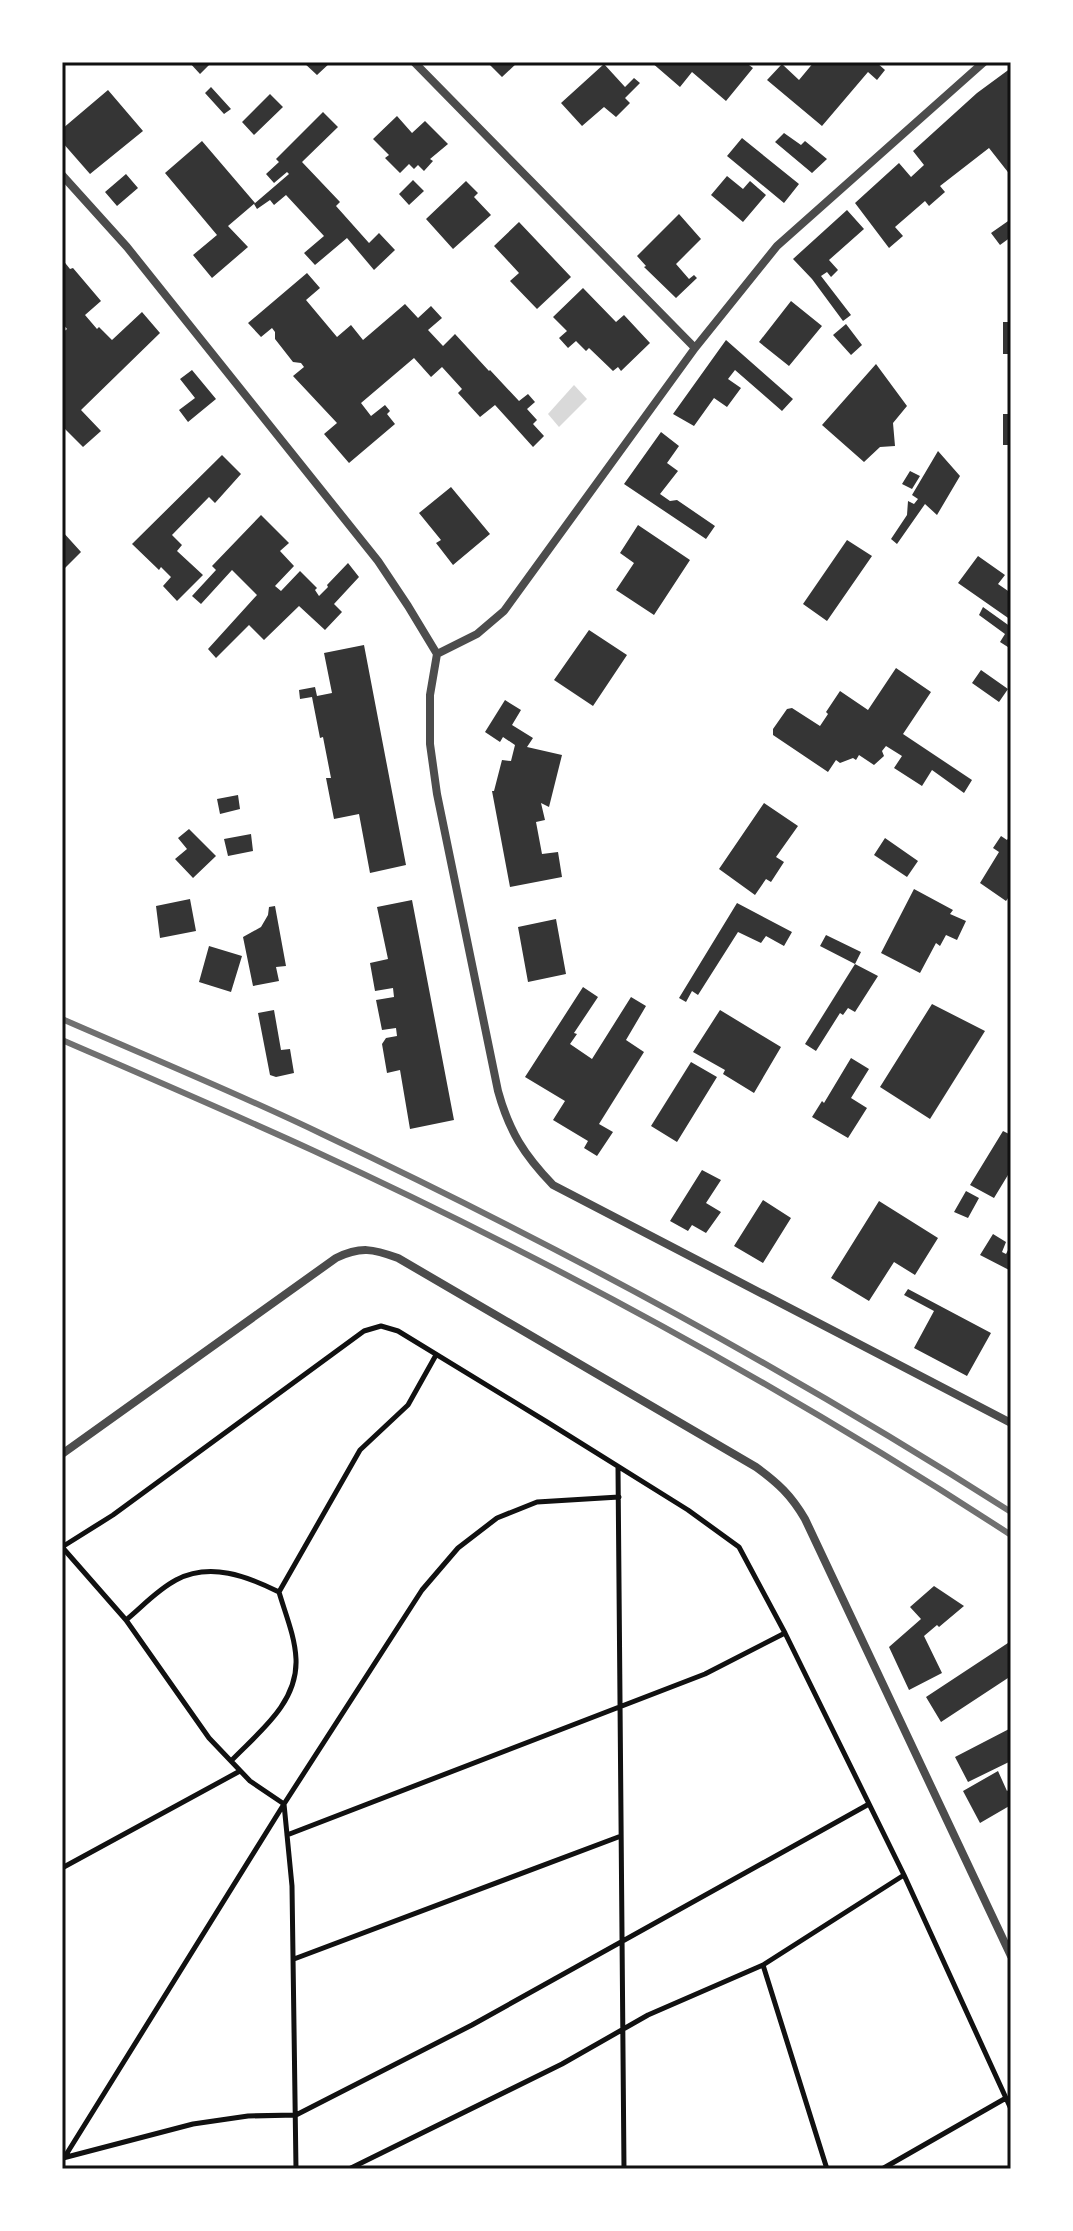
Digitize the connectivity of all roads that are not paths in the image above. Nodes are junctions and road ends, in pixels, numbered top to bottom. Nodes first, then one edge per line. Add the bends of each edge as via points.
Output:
1 (414, 62) edge
2 (984, 62) edge
3 (62, 175) edge
4 (695, 348) junction
5 (437, 654) junction
6 (1011, 1423) edge
7 (62, 1454) edge
8 (1011, 1956) edge

1 - 4 street
2 - 4 street via 777,246
3 - 5 street via 127,247 378,561
4 - 5 street via 504,611 477,634
5 - 6 street via 430,744 437,794 498,1091 511,1129 533,1165 553,1185
7 - 8 street via 336,1258 353,1249 398,1258 756,1467 793,1498

